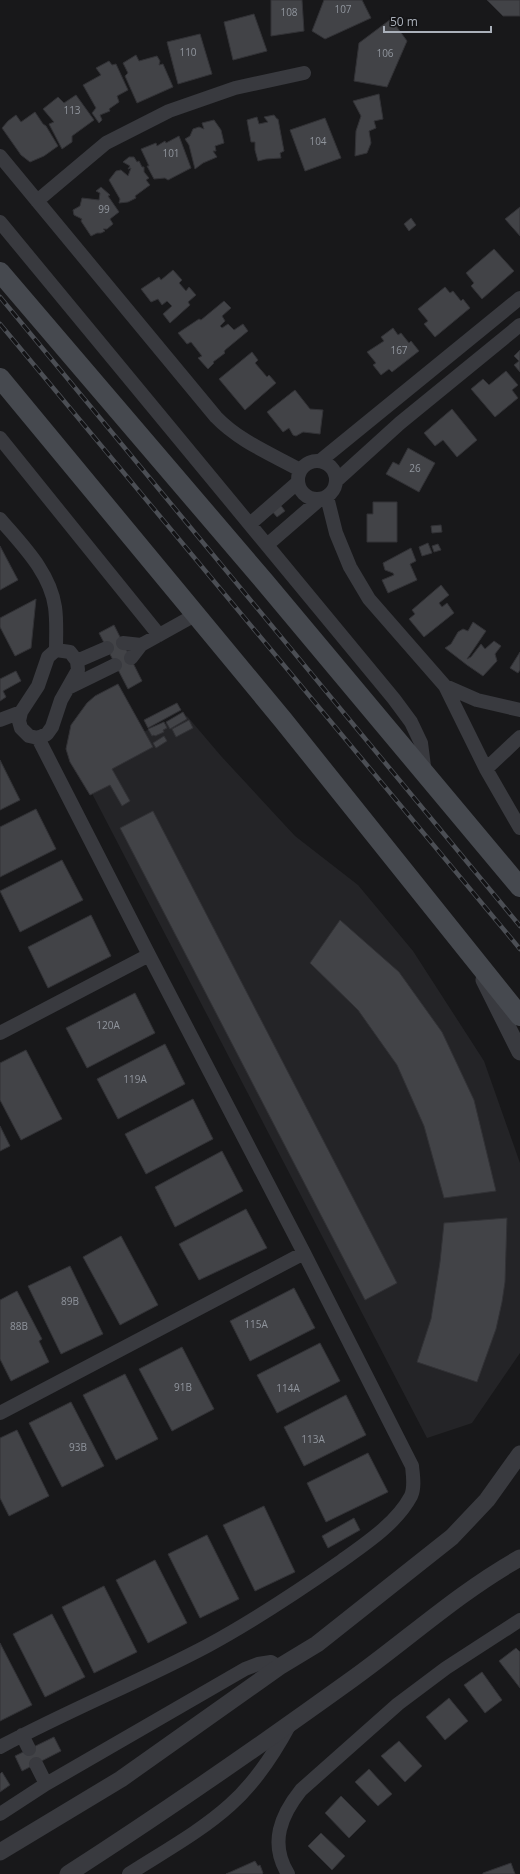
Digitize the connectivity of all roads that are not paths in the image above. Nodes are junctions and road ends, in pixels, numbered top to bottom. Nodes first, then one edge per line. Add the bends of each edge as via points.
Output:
1 (304, 73) dead end
2 (0, 156) edge
3 (37, 201) junction
4 (0, 222) edge
5 (0, 272) edge
6 (520, 298) edge
7 (520, 325) edge
8 (0, 378) edge
9 (0, 438) edge
10 (320, 461) junction
11 (299, 476) junction
12 (336, 481) junction
13 (323, 498) junction
14 (0, 519) edge
15 (250, 524) junction
16 (267, 545) junction
17 (195, 615) junction
18 (159, 635) junction
19 (123, 643) dead end
20 (141, 645) junction
21 (107, 648) dead end
22 (56, 650) junction
23 (131, 658) dead end
24 (77, 661) junction
25 (115, 665) dead end
26 (445, 686) junction
27 (68, 688) junction
28 (520, 710) edge
29 (21, 712) junction
30 (0, 720) edge
31 (520, 737) edge
32 (38, 738) junction
33 (486, 769) junction
34 (425, 774) junction
35 (520, 828) edge
36 (520, 887) edge
37 (149, 955) junction
38 (475, 962) junction
39 (520, 1016) edge
40 (0, 1033) edge
41 (520, 1052) edge
42 (304, 1253) junction
43 (0, 1413) edge
44 (517, 1463) edge
45 (520, 1558) edge
46 (520, 1620) edge
47 (279, 1667) junction
48 (292, 1722) junction
49 (22, 1735) junction
50 (0, 1747) edge
51 (29, 1749) dead end
52 (36, 1764) dead end
53 (46, 1784) junction
54 (0, 1814) edge
55 (0, 1852) edge
56 (68, 1874) edge
57 (129, 1874) edge
58 (288, 1874) edge

1 - 3 street via 235,88 169,111 106,143
2 - 3 street
3 - 11 street via 226,427
4 - 15 street
5 - 34 main road
6 - 10 street
7 - 12 street via 400,423
8 - 17 main road
9 - 18 street
10 - 11 street via 311,462
10 - 12 street via 332,468
11 - 13 street via 305,496
11 - 15 street
12 - 13 street via 334,488
13 - 16 street
13 - 26 street via 350,567 369,599
14 - 22 street via 37,563 47,580 56,607
15 - 16 street
16 - 34 street via 411,722 421,743
17 - 18 street
17 - 38 main road via 283,720
18 - 20 street
19 - 20 street
20 - 23 street
21 - 24 street
22 - 24 street via 70,652
22 - 29 street via 48,657 38,686
24 - 27 street via 78,670
25 - 27 street
26 - 28 street via 477,700
26 - 33 street
27 - 32 street via 60,700 52,727 47,734
29 - 30 street
29 - 32 street via 21,728 29,736
31 - 33 street
32 - 37 street
33 - 35 street
34 - 36 main road
37 - 40 street
37 - 42 street
38 - 39 main road
38 - 41 street
42 - 43 street
42 - 49 street via 412,1466 414,1482 411,1495 390,1522 362,1546 260,1615 206,1646
44 - 47 street via 452,1537 317,1644
45 - 48 street via 491,1574 352,1680
46 - 58 street via 446,1668 398,1704 301,1790 288,1806 278,1838 280,1856
47 - 53 street via 272,1662 258,1664 245,1670
47 - 55 street via 121,1779
48 - 56 street via 156,1817
48 - 57 street via 275,1752 231,1804 204,1826
49 - 50 street
49 - 51 street
52 - 53 street
53 - 54 street

